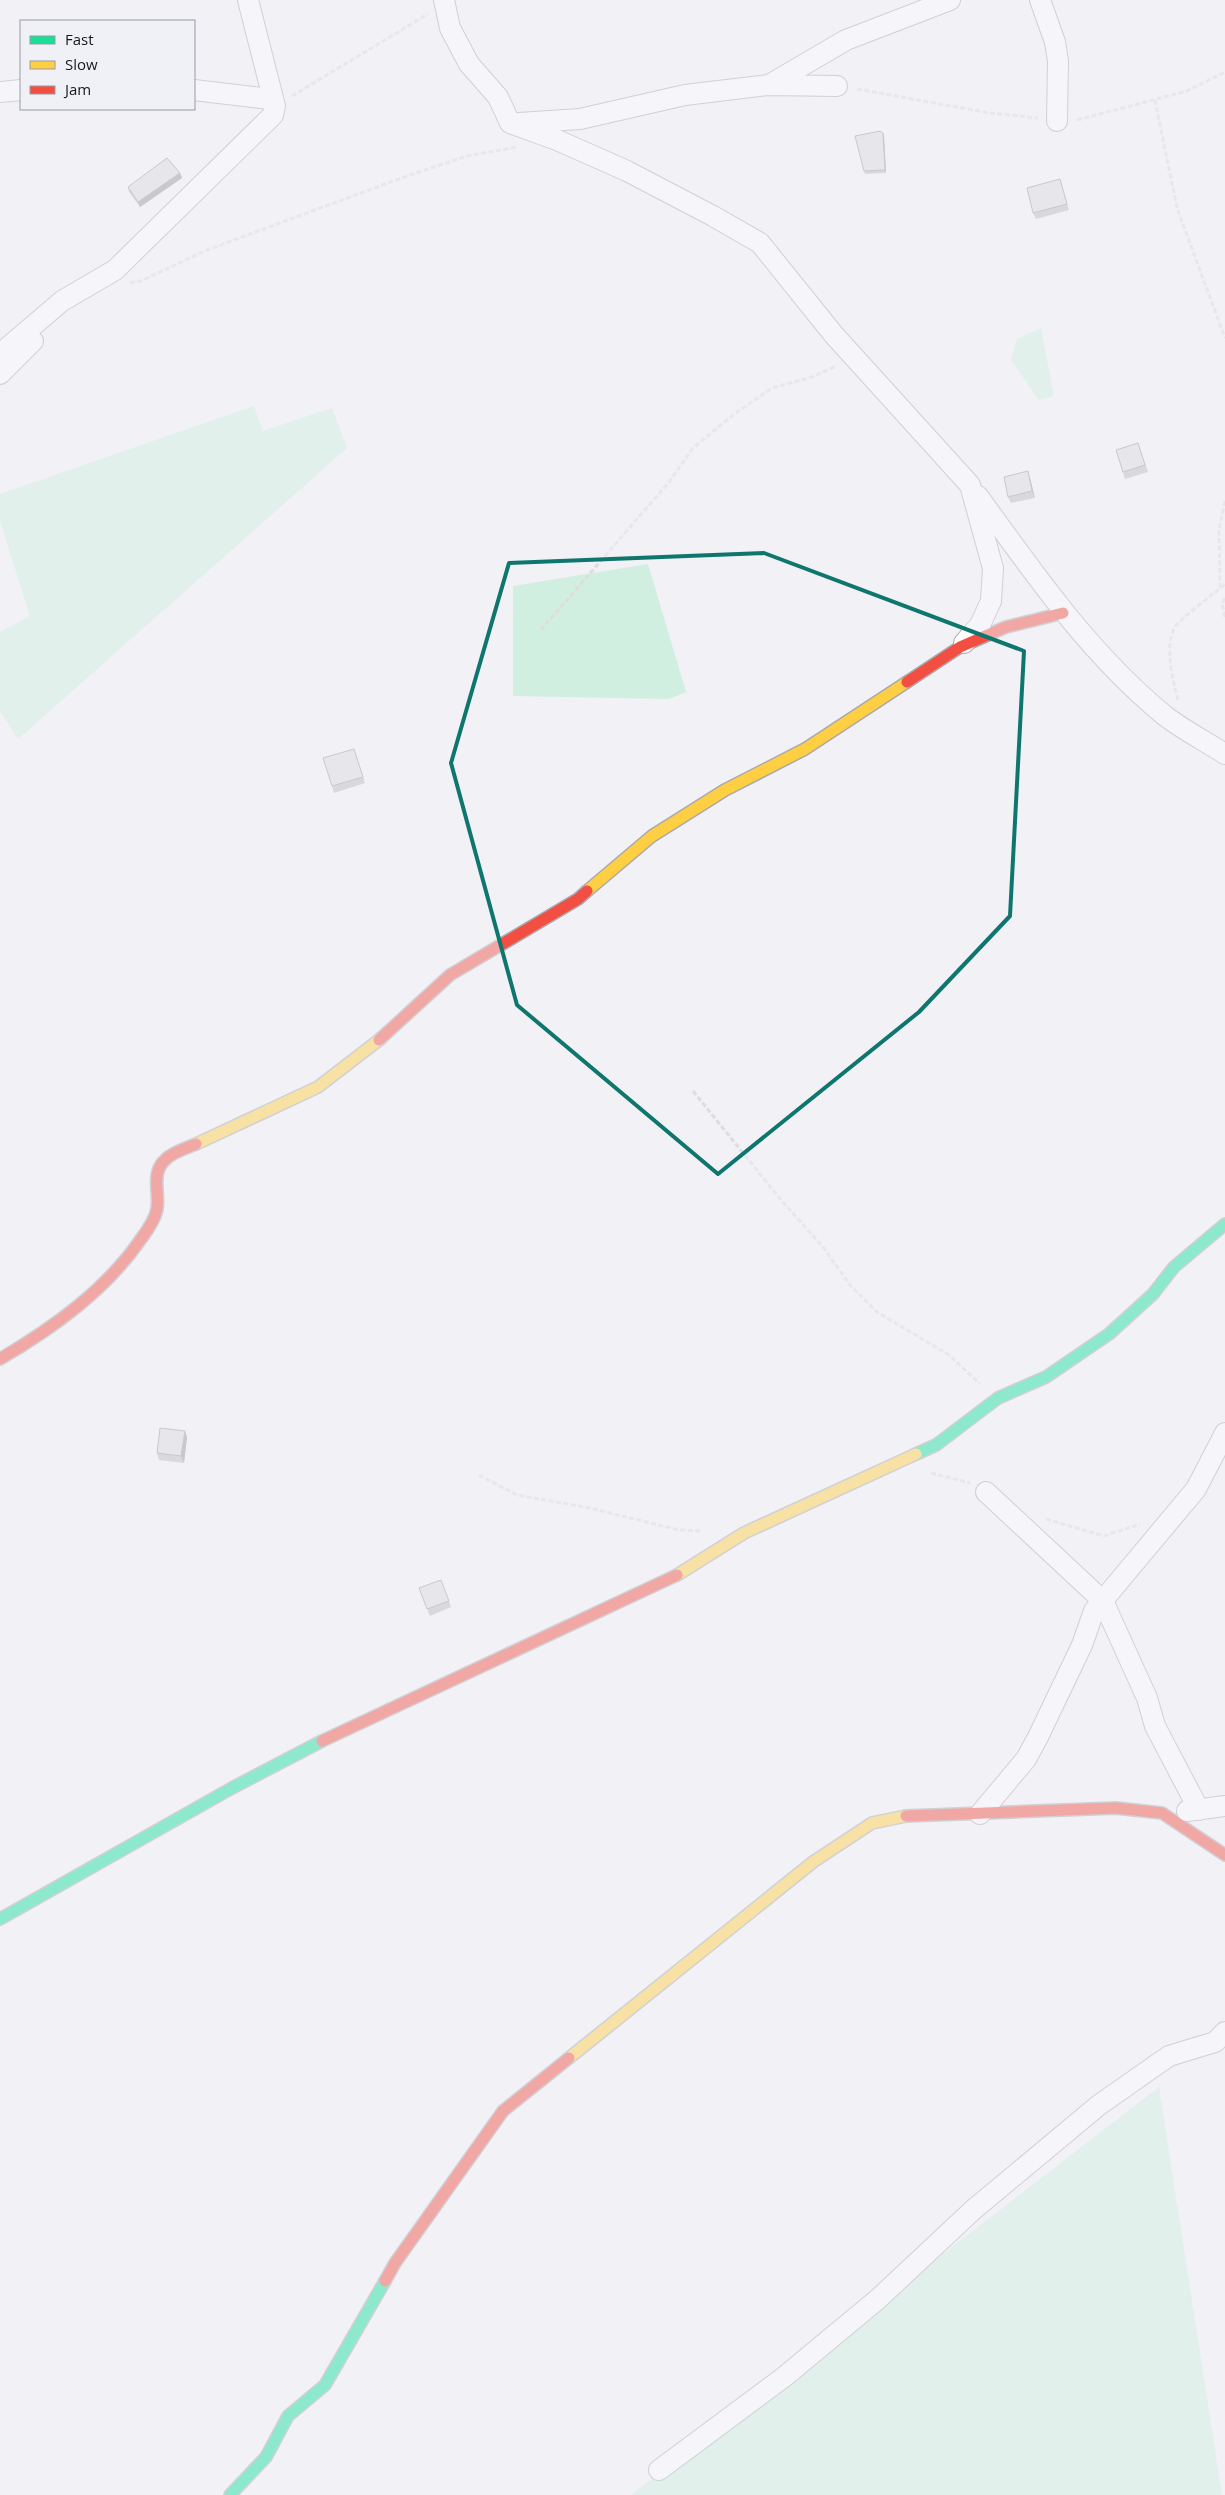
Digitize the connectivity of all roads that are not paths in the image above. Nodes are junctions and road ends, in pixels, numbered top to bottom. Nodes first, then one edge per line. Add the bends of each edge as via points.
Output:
1 (248, 0) edge
2 (950, 0) edge
3 (1040, 0) edge
4 (444, 2) edge
5 (768, 85) junction
6 (837, 86) road end
7 (20, 90) edge
8 (195, 90) edge
9 (0, 92) edge
10 (275, 106) junction
11 (1057, 120) road end
12 (510, 123) junction
13 (62, 301) junction
14 (0, 354) edge
15 (0, 374) edge
16 (970, 485) junction
17 (1063, 613) junction
18 (960, 647) junction
19 (1225, 754) edge
20 (1225, 1224) edge
21 (0, 1360) edge
22 (1225, 1433) edge
23 (986, 1492) road end
24 (1103, 1601) junction
25 (1225, 1806) edge
26 (1199, 1810) junction
27 (1162, 1813) junction
28 (980, 1814) junction
29 (1225, 1855) edge
30 (0, 1919) edge
31 (1225, 2032) edge
32 (659, 2470) dead end
33 (230, 2495) edge

1 - 10 street
2 - 5 street via 846,40
3 - 11 street via 1056,42
4 - 12 street via 450,28 469,64 498,98
5 - 6 street
5 - 12 street via 684,95 580,119
7 - 9 street
8 - 10 street via 270,99
10 - 13 street via 273,114 115,270
12 - 16 street via 627,171 760,243 854,358
13 - 14 street
13 - 15 street via 62,310
16 - 17 street
16 - 18 street via 993,568 991,601 980,626
17 - 18 street via 1006,628
17 - 19 street via 1097,653 1165,716
18 - 21 street via 805,749 725,790 652,836 578,899 450,974 389,1032 318,1087 166,1158 157,1167 156,1217 140,1241 94,1291 36,1339
20 - 30 street via 1174,1267 1153,1294 1109,1334 1046,1377 998,1398 936,1445 744,1533 680,1573 346,1729 232,1788
22 - 24 street via 1196,1489
23 - 24 street
24 - 26 street via 1147,1698 1155,1726
24 - 28 street via 1094,1611 1082,1645 1026,1759
25 - 26 street
26 - 27 street
27 - 28 street via 1116,1808
27 - 29 street
28 - 33 street via 922,1814 872,1823 813,1862 503,2112 395,2263 325,2385 288,2416 266,2456
31 - 32 street via 1215,2042 1169,2056 1099,2105 973,2210 878,2299 799,2365

